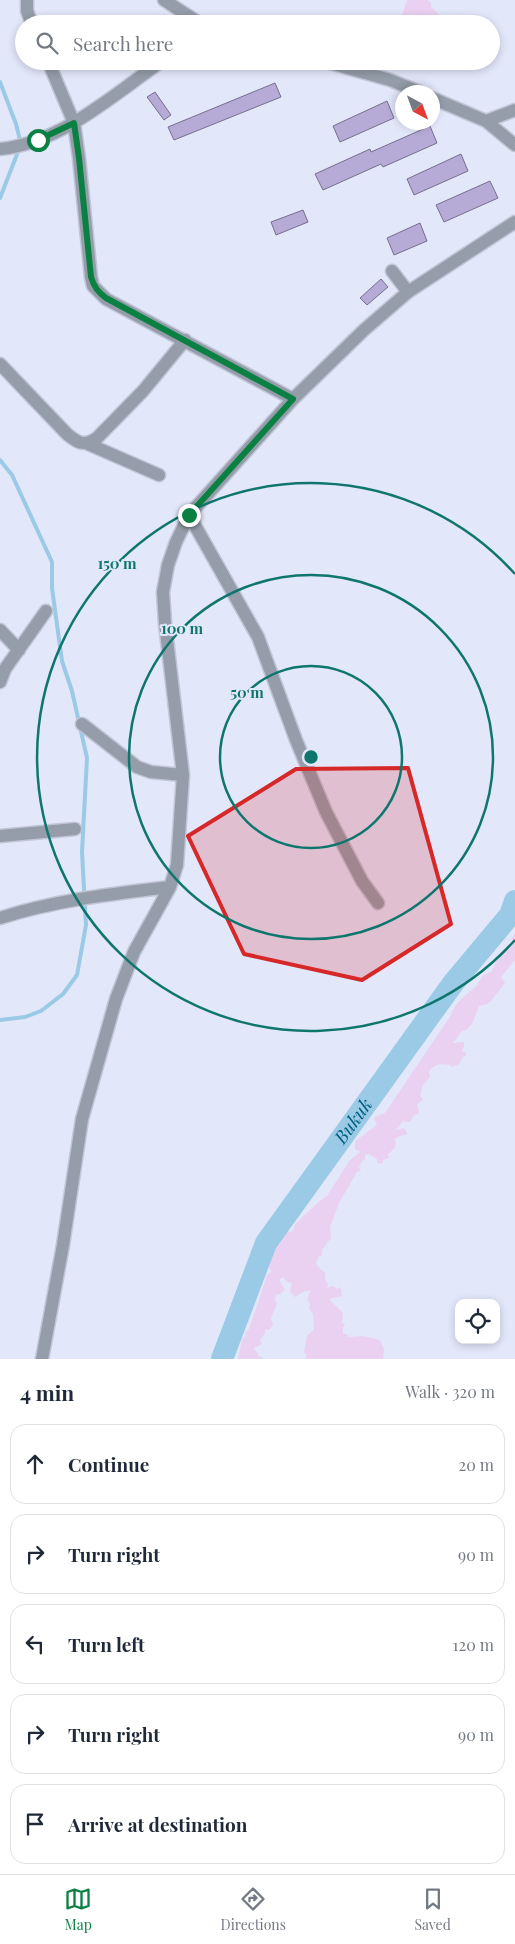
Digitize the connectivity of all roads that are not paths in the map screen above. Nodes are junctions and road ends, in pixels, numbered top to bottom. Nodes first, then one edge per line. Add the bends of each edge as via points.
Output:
1 (27, 0) edge
2 (164, 0) edge
3 (29, 15) edge
4 (187, 15) edge
5 (52, 70) edge
6 (149, 70) edge
7 (355, 70) edge
8 (402, 85) edge
9 (440, 102) edge
10 (515, 110) edge
11 (486, 122) junction
12 (74, 123) junction
13 (515, 145) edge
14 (0, 149) edge
15 (514, 226) edge
16 (392, 271) dead end
17 (408, 292) junction
18 (185, 340) junction
19 (0, 364) edge
20 (293, 399) junction
21 (88, 444) junction
22 (159, 475) dead end
23 (189, 515) junction
24 (46, 611) dead end
25 (0, 630) edge
26 (19, 650) junction
27 (0, 682) edge
28 (82, 724) dead end
29 (183, 775) junction
30 (74, 829) dead end
31 (0, 836) edge
32 (170, 887) junction
33 (378, 903) dead end
34 (0, 918) edge
35 (42, 1359) edge

1 - 3 street
2 - 4 street
5 - 12 street
6 - 12 street
7 - 8 street
9 - 11 street
10 - 11 street
11 - 13 street
12 - 14 street via 38,140
12 - 18 street via 94,286 106,298
15 - 17 street
16 - 17 street
17 - 20 street
18 - 20 street
18 - 21 street via 143,391
19 - 21 street via 67,434 76,442
20 - 23 street
21 - 22 street
23 - 29 street via 168,565 164,592
23 - 33 street via 258,637 326,812 362,881
24 - 26 street
25 - 26 street
26 - 27 street
28 - 29 street via 137,766 151,772
29 - 32 street via 177,865
30 - 31 street
32 - 34 street via 84,897
32 - 35 street via 134,952 116,999 82,1119

